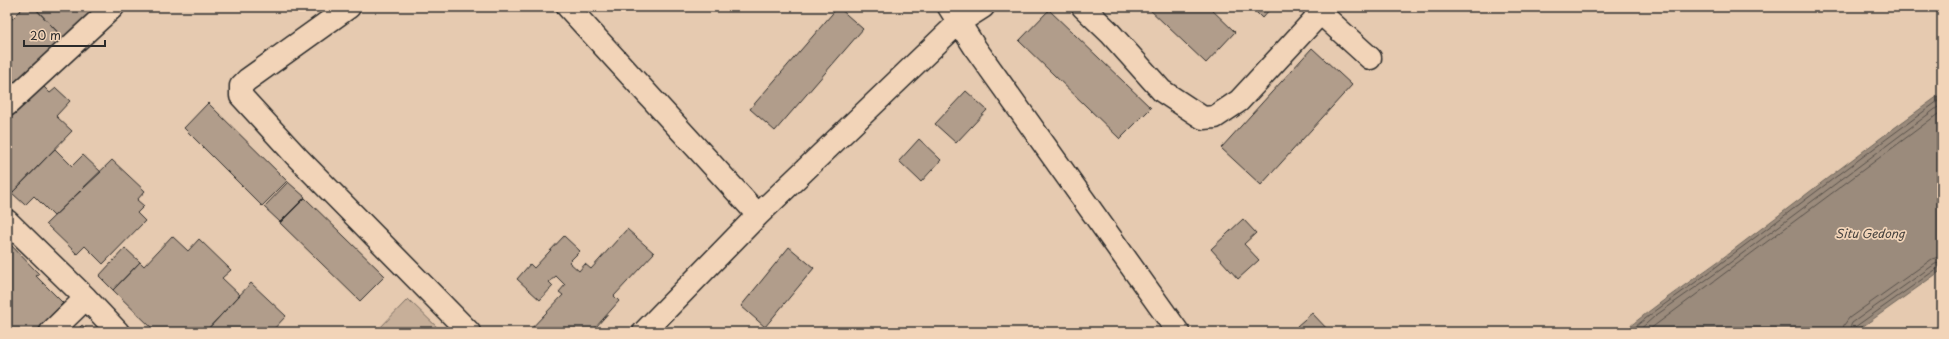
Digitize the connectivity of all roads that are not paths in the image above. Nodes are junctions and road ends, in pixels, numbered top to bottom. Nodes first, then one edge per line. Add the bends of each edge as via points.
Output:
1 (113, 7) edge
2 (349, 7) edge
3 (568, 7) edge
4 (983, 7) edge
5 (1083, 7) edge
6 (1320, 9) edge
7 (954, 15) edge
8 (1370, 58) dead end
9 (7, 105) edge
10 (758, 215) junction
11 (7, 221) edge
12 (86, 298) junction
13 (51, 332) edge
14 (118, 332) edge
15 (469, 332) edge
16 (644, 332) edge
17 (1178, 332) edge

1 - 9 street
2 - 15 street via 247,80 241,86 241,96 297,157
3 - 10 street
4 - 7 street
5 - 6 street via 1162,91 1203,118 1215,117 1238,101
6 - 8 street
7 - 10 street
7 - 17 street
10 - 16 street
11 - 12 street
12 - 13 street
12 - 14 street

